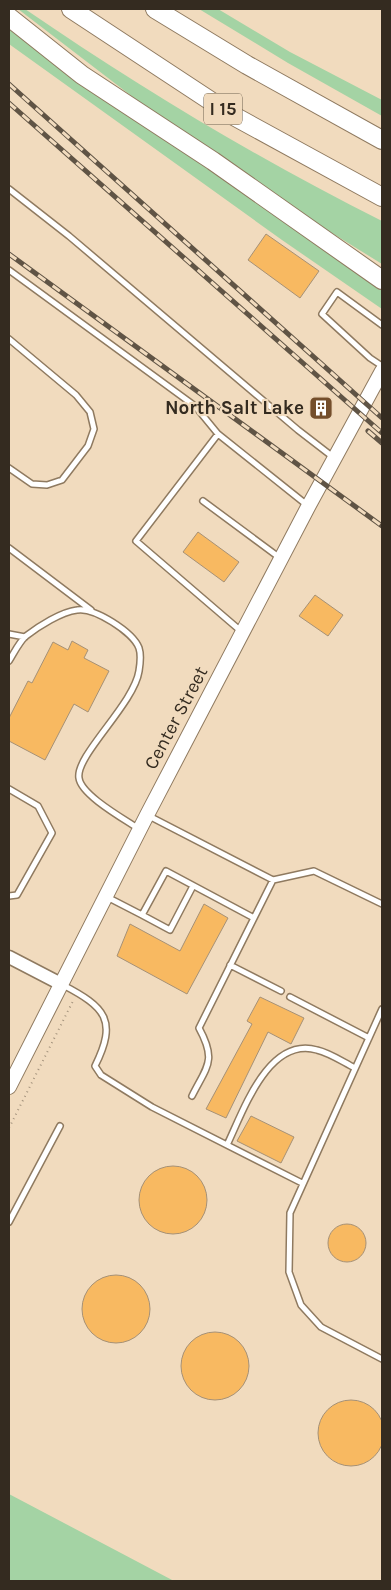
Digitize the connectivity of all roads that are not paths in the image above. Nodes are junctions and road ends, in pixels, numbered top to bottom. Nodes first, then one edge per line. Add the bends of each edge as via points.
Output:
1 (71, 9) edge
2 (155, 9) edge
3 (9, 17) edge
4 (382, 140) edge
5 (9, 189) edge
6 (382, 197) edge
7 (9, 270) edge
8 (382, 280) edge
9 (382, 325) edge
10 (9, 339) edge
11 (382, 366) edge
12 (382, 370) edge
13 (218, 434) junction
14 (336, 458) junction
15 (9, 468) edge
16 (203, 501) dead end
17 (308, 506) junction
18 (9, 548) edge
19 (281, 558) junction
20 (91, 610) junction
21 (242, 632) junction
22 (9, 634) edge
23 (25, 637) junction
24 (9, 661) edge
25 (9, 789) edge
26 (147, 815) junction
27 (139, 829) junction
28 (273, 880) junction
29 (193, 886) junction
30 (9, 896) edge
31 (105, 896) junction
32 (382, 904) edge
33 (142, 915) junction
34 (254, 918) junction
35 (9, 957) edge
36 (230, 965) junction
37 (61, 984) junction
38 (281, 991) dead end
39 (290, 996) dead end
40 (382, 1009) edge
41 (369, 1038) junction
42 (355, 1068) junction
43 (9, 1087) edge
44 (192, 1096) dead end
45 (60, 1126) dead end
46 (227, 1145) junction
47 (302, 1183) junction
48 (9, 1222) edge
49 (382, 1359) edge

1 - 6 highway, I 15 via 232,115
2 - 4 highway, I 15 via 247,65
3 - 8 highway via 82,75 213,161
5 - 14 lane via 298,430
7 - 13 lane via 195,406
9 - 11 lane via 337,292 322,314
10 - 15 lane via 76,395 90,412 94,430 88,446 62,480 32,484
12 - 14 main road, Center Street
13 - 17 lane
13 - 21 lane via 136,542
14 - 17 main road, Center Street
16 - 19 lane
17 - 19 main road, Center Street
18 - 20 lane
19 - 21 main road, Center Street
20 - 23 lane via 76,610
20 - 27 lane via 132,637 139,649 139,671 127,701 96,741 79,770 80,783 89,794
21 - 26 main road, Center Street
22 - 23 lane
23 - 24 lane
25 - 30 lane via 38,806 52,833 17,895
26 - 27 main road, Center Street
26 - 28 lane
27 - 31 main road, Center Street
28 - 32 lane via 314,871
28 - 34 lane
29 - 33 lane via 166,871
29 - 33 lane via 170,930
29 - 34 lane
31 - 33 lane
31 - 37 main road, Center Street
34 - 36 lane
35 - 37 street
36 - 38 lane
36 - 44 lane via 199,1028 210,1054
37 - 43 main road, Center Street
37 - 46 lane via 77,991 98,1008 106,1020 106,1045 95,1066 101,1075 122,1090
39 - 41 lane
40 - 41 lane
41 - 42 lane
42 - 46 lane via 316,1049 296,1050 280,1056 268,1066
42 - 47 lane
45 - 48 lane
46 - 47 lane
47 - 49 lane via 290,1213 289,1272 301,1305 321,1327

